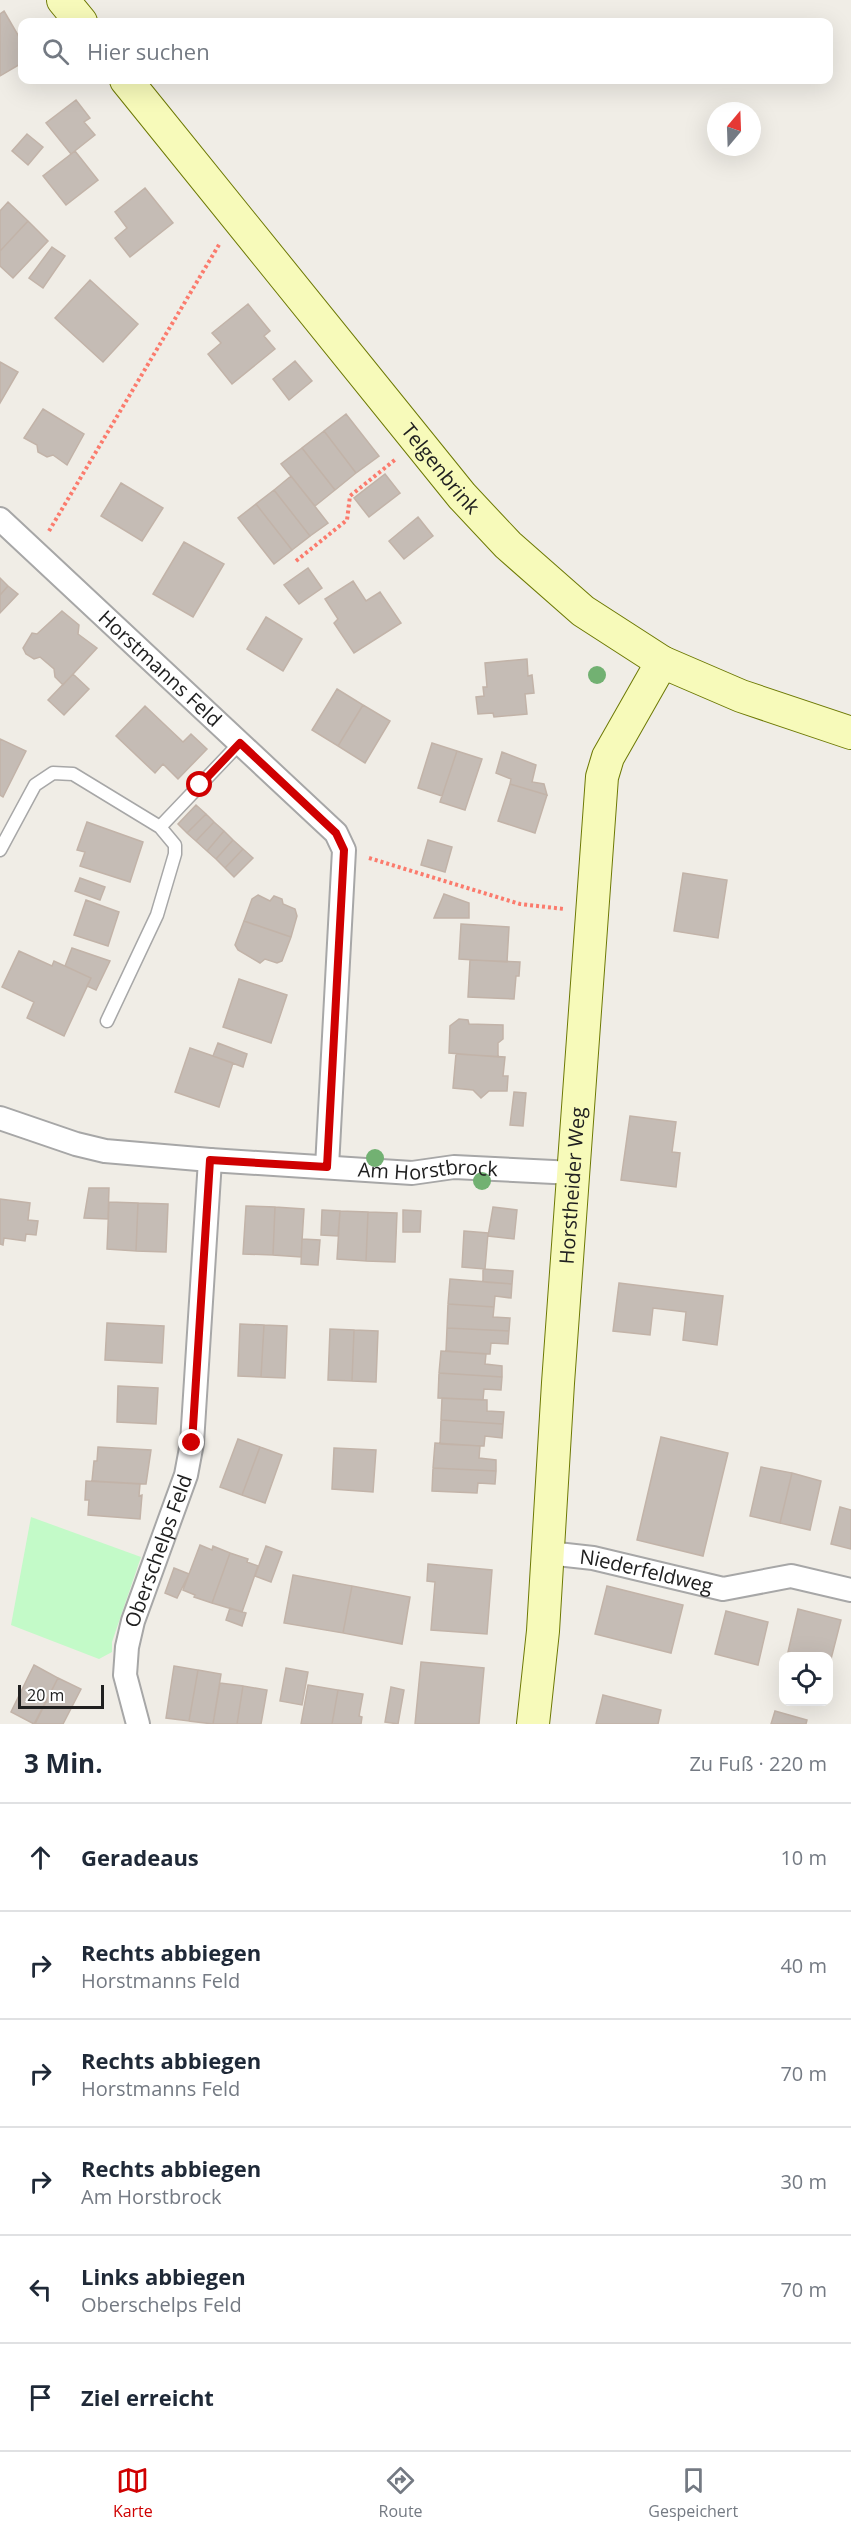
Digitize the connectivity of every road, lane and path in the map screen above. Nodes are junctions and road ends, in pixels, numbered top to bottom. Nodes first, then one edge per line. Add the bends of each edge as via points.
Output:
1 (63, 0) edge
2 (78, 18) edge
3 (129, 84) edge
4 (236, 217) junction
5 (418, 442) junction
6 (0, 519) edge
7 (36, 552) junction
8 (296, 561) dead end
9 (662, 662) junction
10 (851, 733) edge
11 (240, 743) junction
12 (159, 827) junction
13 (0, 850) edge
14 (344, 850) junction
15 (592, 912) junction
16 (107, 1021) dead end
17 (0, 1118) edge
18 (210, 1160) junction
19 (327, 1167) junction
20 (574, 1173) junction
21 (548, 1553) junction
22 (851, 1590) edge
23 (138, 1724) edge
24 (533, 1724) edge

1 - 2 street
3 - 4 street, Telgenbrink
4 - 5 street, Telgenbrink
4 - 7 path
5 - 8 path via 350,496 347,520
5 - 9 street, Telgenbrink via 508,545 583,611
6 - 7 street, Horstmanns Feld
7 - 11 street, Horstmanns Feld
9 - 10 street, Telgenbrink via 741,696
9 - 15 street, Horstheider Weg via 608,757 602,777
11 - 12 lane
11 - 14 street, Horstmanns Feld via 336,833
12 - 13 lane via 72,774 53,773 35,785
12 - 16 lane via 175,845 175,854 157,915
14 - 15 path via 520,904
14 - 19 street
15 - 20 street, Horstheider Weg
17 - 18 street, Am Horstbrock via 105,1151
18 - 19 street, Am Horstbrock
18 - 23 street, Oberschelps Feld via 192,1443 186,1475 127,1647 125,1675
19 - 20 street, Am Horstbrock via 412,1173 453,1167
20 - 21 street, Horstheider Weg
21 - 22 street, Niederfeldweg via 593,1558 723,1589 791,1576
21 - 24 street, Horstheider Weg

